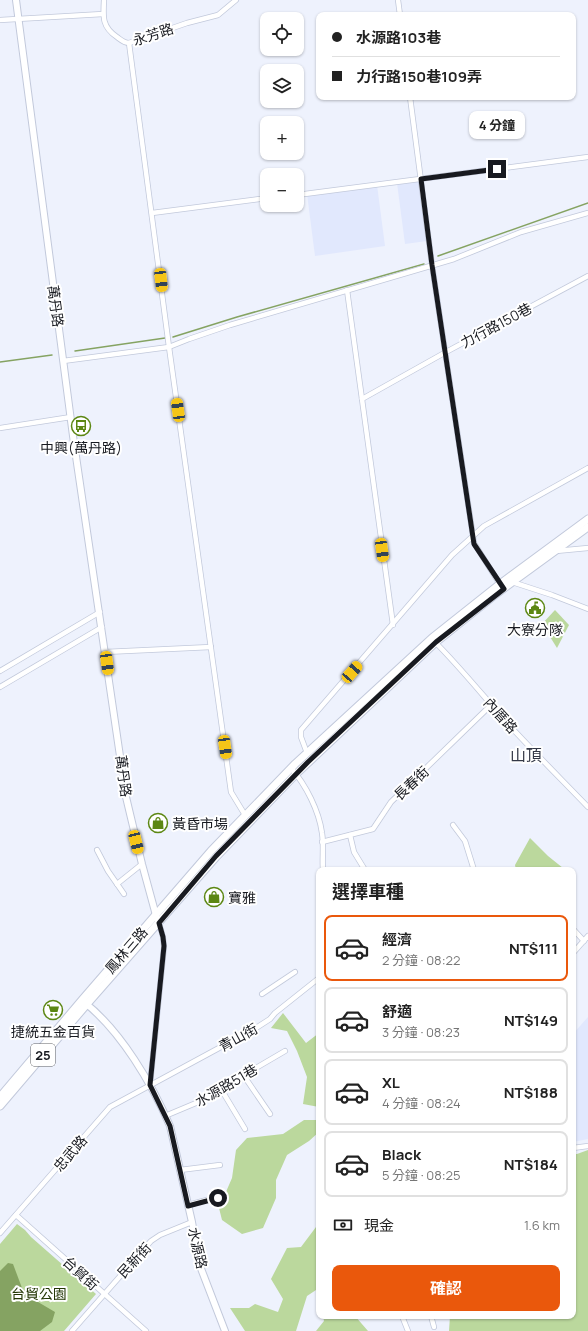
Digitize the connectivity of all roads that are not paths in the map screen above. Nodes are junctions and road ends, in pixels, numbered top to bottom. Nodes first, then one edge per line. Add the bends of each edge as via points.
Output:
1 (16, 0) edge
2 (104, 0) edge
3 (228, 0) edge
4 (236, 0) edge
5 (398, 0) edge
6 (228, 6) junction
7 (400, 12) edge
8 (103, 14) junction
9 (0, 20) edge
10 (18, 20) junction
11 (129, 43) junction
12 (410, 100) edge
13 (588, 157) edge
14 (421, 179) junction
15 (304, 193) edge
16 (260, 199) edge
17 (152, 213) junction
18 (588, 213) edge
19 (432, 265) junction
20 (588, 276) edge
21 (347, 290) junction
22 (170, 347) junction
23 (446, 352) junction
24 (63, 361) junction
25 (362, 399) junction
26 (71, 417) junction
27 (0, 428) edge
28 (588, 468) edge
29 (588, 519) edge
30 (588, 527) edge
31 (473, 536) junction
32 (588, 548) edge
33 (554, 549) junction
34 (510, 580) junction
35 (502, 586) junction
36 (588, 609) edge
37 (100, 612) junction
38 (393, 625) junction
39 (102, 627) junction
40 (434, 640) junction
41 (211, 647) junction
42 (105, 652) junction
43 (0, 671) edge
44 (0, 687) edge
45 (491, 705) junction
46 (307, 753) junction
47 (294, 771) junction
48 (588, 807) edge
49 (245, 815) junction
50 (452, 825) dead end
51 (350, 835) junction
52 (322, 842) junction
53 (98, 850) dead end
54 (142, 864) junction
55 (323, 867) edge
56 (363, 867) edge
57 (473, 867) edge
58 (117, 884) junction
59 (124, 894) dead end
60 (156, 915) junction
61 (159, 923) junction
62 (576, 932) edge
63 (588, 936) edge
64 (584, 941) junction
65 (576, 950) edge
66 (295, 972) dead end
67 (316, 980) edge
68 (262, 994) dead end
69 (84, 1002) junction
70 (285, 1051) dead end
71 (244, 1076) junction
72 (150, 1085) junction
73 (221, 1089) junction
74 (0, 1097) edge
75 (0, 1106) edge
76 (270, 1114) dead end
77 (165, 1116) junction
78 (245, 1129) dead end
79 (588, 1146) edge
80 (576, 1148) edge
81 (220, 1165) dead end
82 (180, 1170) junction
83 (218, 1198) dead end
84 (188, 1206) junction
85 (16, 1215) junction
86 (192, 1222) junction
87 (0, 1233) edge
88 (104, 1294) junction
89 (403, 1319) edge
90 (432, 1319) edge
91 (434, 1327) dead end
92 (72, 1331) edge
93 (146, 1331) edge
94 (225, 1331) edge
95 (408, 1331) edge

1 - 10 street, 萬丹路
2 - 8 street, 永芳路
3 - 6 street
4 - 6 street, 永芳路
5 - 7 street
6 - 11 street, 永芳路 via 218,15
8 - 10 street
8 - 11 street, 永芳路 via 110,32 125,43
9 - 10 street
10 - 24 street, 萬丹路
11 - 17 street
12 - 14 street
13 - 14 street
14 - 15 street
14 - 19 street
16 - 17 street
17 - 22 street
18 - 19 street via 522,232
19 - 21 street
19 - 23 street
20 - 23 street, 力行路150巷
21 - 22 street via 230,325
21 - 25 street
22 - 24 street
22 - 41 street
23 - 25 street, 力行路150巷
23 - 31 street
24 - 26 street, 萬丹路
25 - 38 street
26 - 27 street
26 - 37 street, 萬丹路
28 - 31 street via 484,526
29 - 33 main road, 25
30 - 33 main road, 25
31 - 35 street via 474,544
31 - 38 street via 452,555
32 - 33 street
33 - 34 main road, 鳳林三路 / 25
34 - 35 main road, 鳳林三路 / 25
34 - 36 street
35 - 40 main road, 鳳林三路 / 25
37 - 39 street, 萬丹路
37 - 43 street
38 - 46 street via 301,730
39 - 42 street, 萬丹路
39 - 44 street
40 - 45 street, 內厝路
40 - 46 main road, 鳳林三路 / 25
40 - 47 main road, 鳳林三路 / 25
41 - 42 street
41 - 49 street via 231,792
42 - 54 street, 萬丹路 via 126,797
45 - 48 street, 內厝路
45 - 51 street, 長春街 via 390,802 373,828
46 - 47 main road, 鳳林三路 / 25
47 - 49 main road, 鳳林三路 / 25
47 - 52 street via 310,796 322,832
47 - 61 main road, 鳳林三路 / 25
49 - 60 main road, 鳳林三路 / 25
50 - 57 street via 465,841
51 - 52 street, 長春街
51 - 56 street via 354,852
52 - 55 street
53 - 58 street
54 - 58 street
54 - 60 street, 萬丹路
58 - 59 street
60 - 61 street, 萬丹路
60 - 69 main road, 鳳林三路 / 25
61 - 69 main road, 鳳林三路 / 25
61 - 72 street via 164,946
62 - 64 street
63 - 64 street
64 - 65 street
66 - 68 street
67 - 72 street, 青山街 via 256,1028
69 - 72 street, 水源路 via 122,1042
69 - 74 main road, 25
69 - 75 main road, 25
70 - 71 street, 水源路51巷
71 - 73 street, 水源路51巷
71 - 76 street
72 - 77 street, 水源路
72 - 85 street, 忠武路 via 110,1107
73 - 77 street, 水源路51巷
73 - 78 street
77 - 82 street, 水源路 via 170,1126
79 - 80 street
81 - 82 street
82 - 84 street, 水源路
83 - 84 street
84 - 86 street, 水源路
85 - 87 street, 忠武路
85 - 88 street, 台貿街
86 - 88 street, 民新街 via 151,1241
86 - 94 street, 水源路 via 200,1266
88 - 92 street, 民新街
88 - 93 street, 台貿街
89 - 95 street
90 - 91 street

